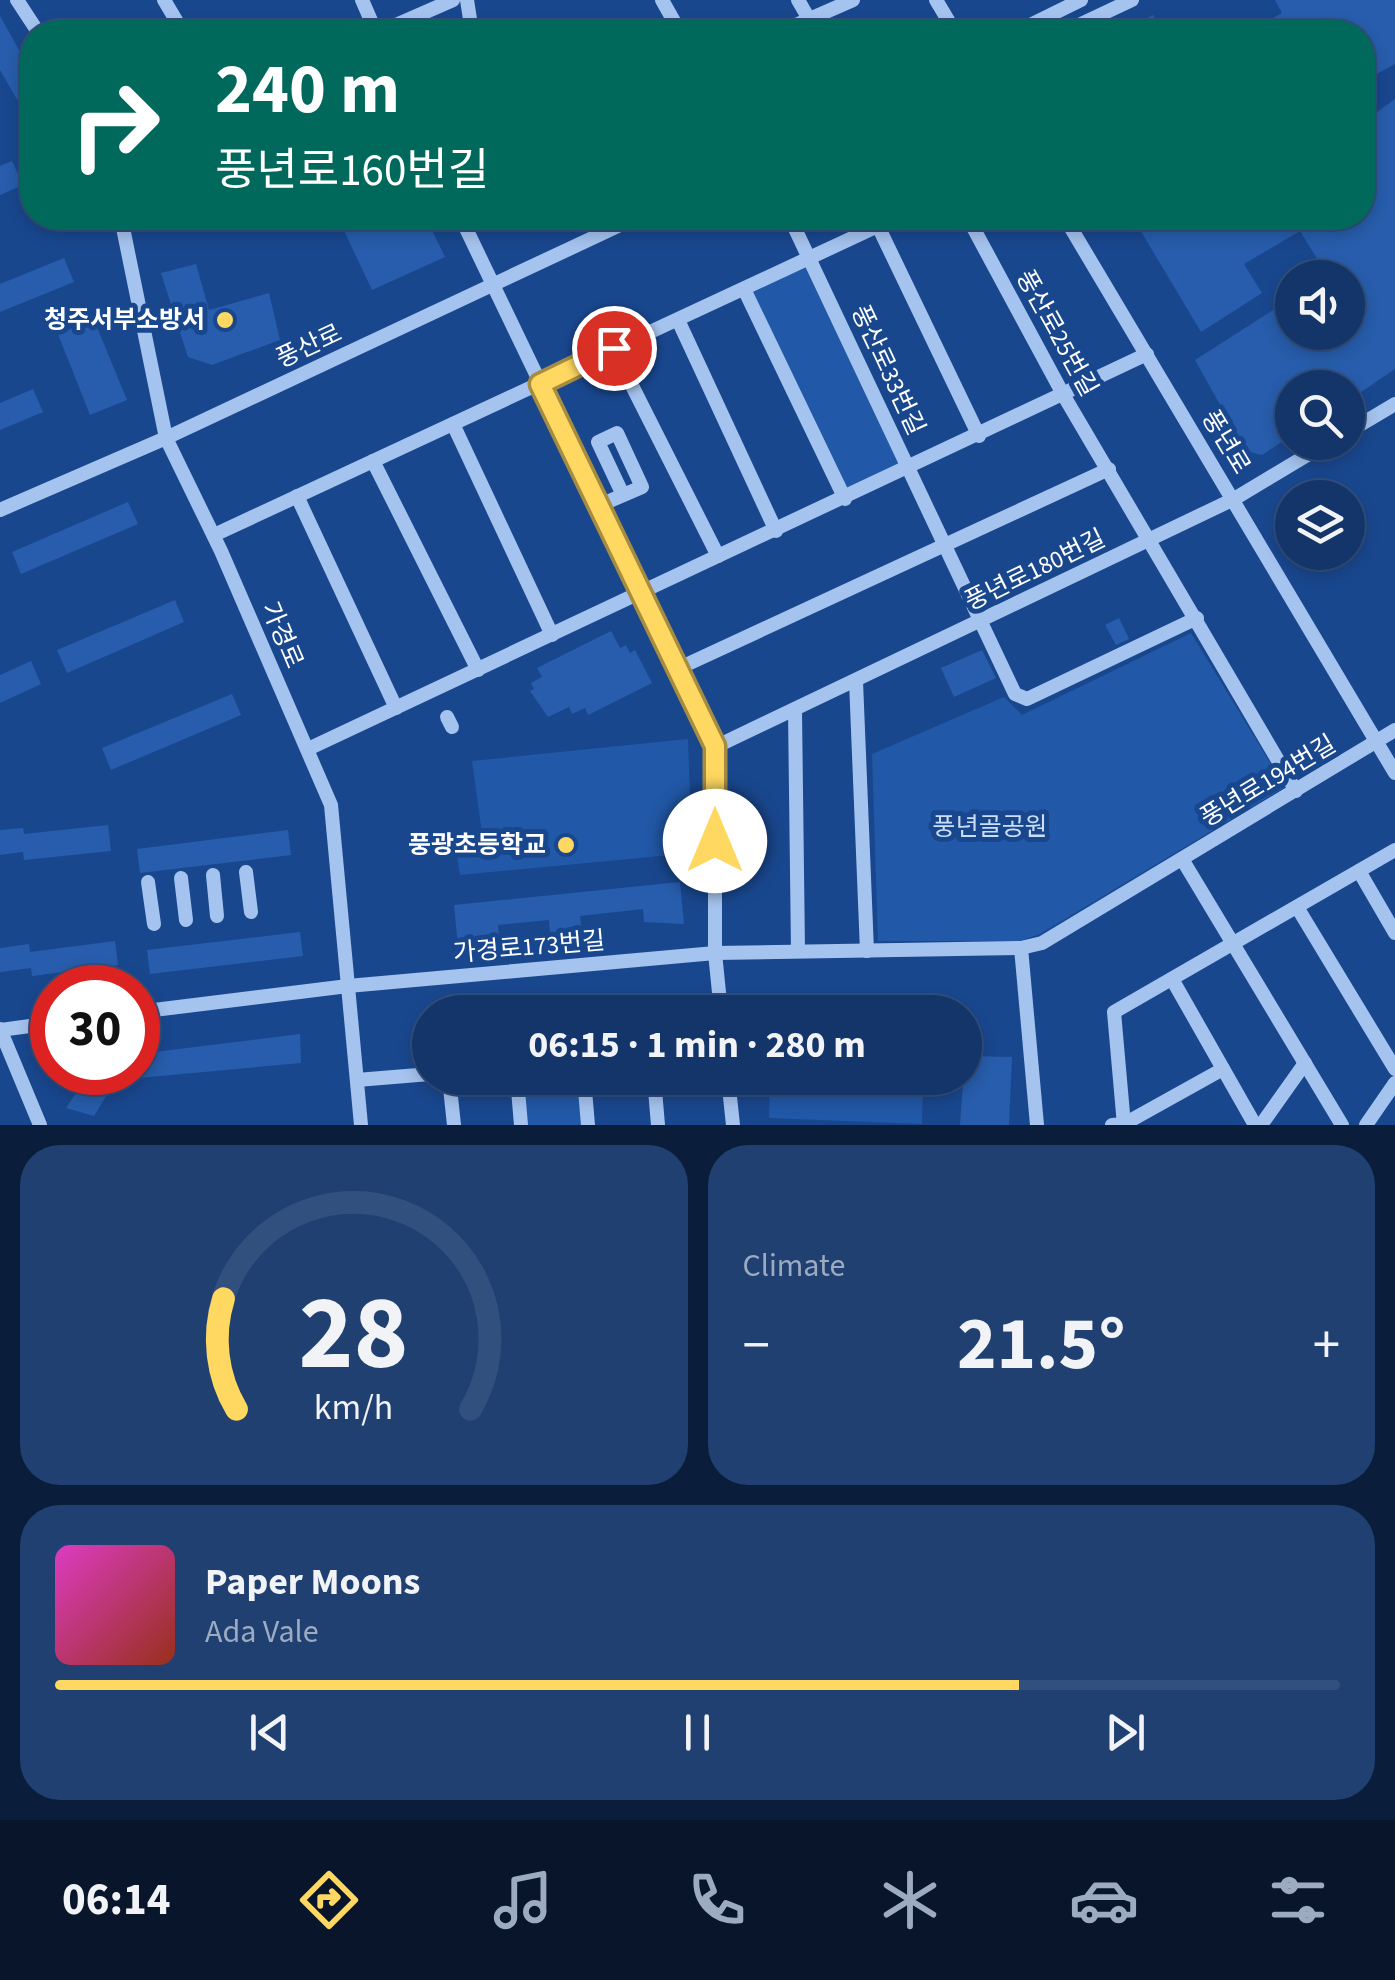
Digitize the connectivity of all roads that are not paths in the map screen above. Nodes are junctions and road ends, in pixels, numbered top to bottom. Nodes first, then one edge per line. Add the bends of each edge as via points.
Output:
1 (454, 0) edge
2 (798, 0) edge
3 (853, 0) edge
4 (1081, 0) edge
5 (1132, 0) edge
6 (808, 18) junction
7 (406, 20) edge
8 (804, 20) edge
9 (1040, 20) edge
10 (1090, 20) edge
11 (123, 230) edge
12 (467, 230) edge
13 (609, 230) edge
14 (796, 230) edge
15 (870, 230) edge
16 (880, 230) edge
17 (974, 230) edge
18 (1072, 230) edge
19 (811, 258) junction
20 (493, 284) junction
21 (744, 289) junction
22 (678, 320) junction
23 (614, 348) junction
24 (1147, 354) junction
25 (540, 384) junction
26 (1064, 396) junction
27 (1395, 404) edge
28 (1365, 422) edge
29 (453, 424) junction
30 (979, 436) junction
31 (166, 438) junction
32 (1299, 460) edge
33 (373, 461) junction
34 (909, 468) junction
35 (1108, 469) junction
36 (623, 495) dead end
37 (297, 496) junction
38 (844, 498) junction
39 (1234, 499) junction
40 (598, 506) junction
41 (0, 510) edge
42 (776, 530) junction
43 (214, 535) junction
44 (1152, 539) junction
45 (944, 543) junction
46 (718, 556) junction
47 (640, 594) junction
48 (1197, 618) junction
49 (980, 621) junction
50 (552, 635) junction
51 (478, 670) junction
52 (676, 670) junction
53 (856, 681) junction
54 (396, 708) junction
55 (795, 711) junction
56 (1395, 730) edge
57 (1377, 742) junction
58 (715, 746) junction
59 (308, 749) junction
60 (1395, 773) edge
61 (1296, 791) junction
62 (1395, 850) edge
63 (1182, 859) junction
64 (1358, 871) junction
65 (246, 872) dead end
66 (213, 875) dead end
67 (182, 878) dead end
68 (148, 882) dead end
69 (1297, 907) junction
70 (250, 912) dead end
71 (218, 916) dead end
72 (186, 920) dead end
73 (154, 924) dead end
74 (1395, 934) edge
75 (1234, 943) junction
76 (1021, 948) junction
77 (867, 950) junction
78 (798, 951) junction
79 (714, 952) junction
80 (1172, 978) junction
81 (348, 986) junction
82 (719, 995) edge
83 (160, 1009) edge
84 (30, 1026) edge
85 (0, 1029) edge
86 (1305, 1063) junction
87 (1223, 1069) junction
88 (1395, 1070) edge
89 (412, 1075) edge
90 (357, 1080) junction
91 (1395, 1083) edge
92 (451, 1095) edge
93 (518, 1095) edge
94 (585, 1095) edge
95 (655, 1095) edge
96 (730, 1095) edge
97 (1124, 1124) edge
98 (40, 1125) edge
99 (362, 1125) edge
100 (454, 1125) edge
101 (521, 1125) edge
102 (588, 1125) edge
103 (658, 1125) edge
104 (733, 1125) edge
105 (1037, 1125) edge
106 (1112, 1125) edge
107 (1258, 1125) edge
108 (1342, 1125) edge
109 (1366, 1125) edge

1 - 7 street
2 - 6 street
3 - 6 street
4 - 9 street
5 - 10 street
6 - 8 street
11 - 31 street, 가경로
12 - 20 street
13 - 20 street, 풍산로
14 - 19 street, 풍산로33번길
15 - 19 street
16 - 30 street
17 - 26 street, 풍산로25번길
18 - 24 street, 풍년로
19 - 21 street
19 - 34 street, 풍산로33번길
20 - 25 street
20 - 31 street, 풍산로
21 - 22 street
21 - 38 street
22 - 23 street
22 - 42 street
23 - 25 street
23 - 46 street
24 - 26 street
24 - 39 street, 풍년로
25 - 29 street
25 - 40 street
26 - 30 street
26 - 35 street, 풍산로25번길
27 - 28 street
29 - 33 street
29 - 50 street
30 - 34 street
31 - 41 street, 풍산로
31 - 43 street, 가경로
32 - 39 street, 풍년로180번길
33 - 37 street
33 - 51 street
34 - 38 street
34 - 45 street, 풍산로33번길
35 - 44 street, 풍산로25번길
35 - 45 street
36 - 40 street
37 - 43 street
37 - 54 street
38 - 42 street
39 - 44 street, 풍년로180번길
39 - 57 street, 풍년로
40 - 47 street
42 - 46 street
43 - 59 street, 가경로
44 - 48 street, 풍산로25번길
44 - 49 street, 풍년로180번길
45 - 49 street, 풍산로33번길
45 - 52 street
46 - 47 street
47 - 50 street
47 - 52 street
48 - 49 street via 1028,698 1015,694
48 - 61 street, 풍산로25번길
49 - 53 street, 풍년로180번길
50 - 51 street
51 - 54 street
52 - 58 street
53 - 55 street, 풍년로180번길
53 - 77 street
54 - 59 street
55 - 58 street, 풍년로180번길
55 - 78 street
56 - 57 street, 풍년로194번길
57 - 60 street, 풍년로
57 - 61 street, 풍년로194번길
58 - 79 street
59 - 81 street, 가경로 via 331,806
61 - 63 street, 풍년로194번길
62 - 64 street
63 - 75 street
63 - 76 street, 풍년로194번길 via 1042,943
64 - 69 street
64 - 74 street
65 - 70 street
66 - 71 street
67 - 72 street
68 - 73 street
69 - 75 street
69 - 88 street
75 - 80 street
75 - 86 street
76 - 77 street, 풍년로194번길
76 - 105 street
77 - 78 street, 풍년로194번길
78 - 79 street, 풍년로194번길
79 - 81 street, 가경로173번길
79 - 82 street
80 - 87 street
80 - 97 street via 1114,1012
81 - 83 street, 가경로173번길
81 - 90 street, 가경로
84 - 85 street
85 - 98 street
86 - 107 street
86 - 108 street
87 - 97 street
87 - 107 street
89 - 90 street
90 - 99 street, 가경로
91 - 109 street
92 - 100 street
93 - 101 street
94 - 102 street
95 - 103 street
96 - 104 street
97 - 106 street

